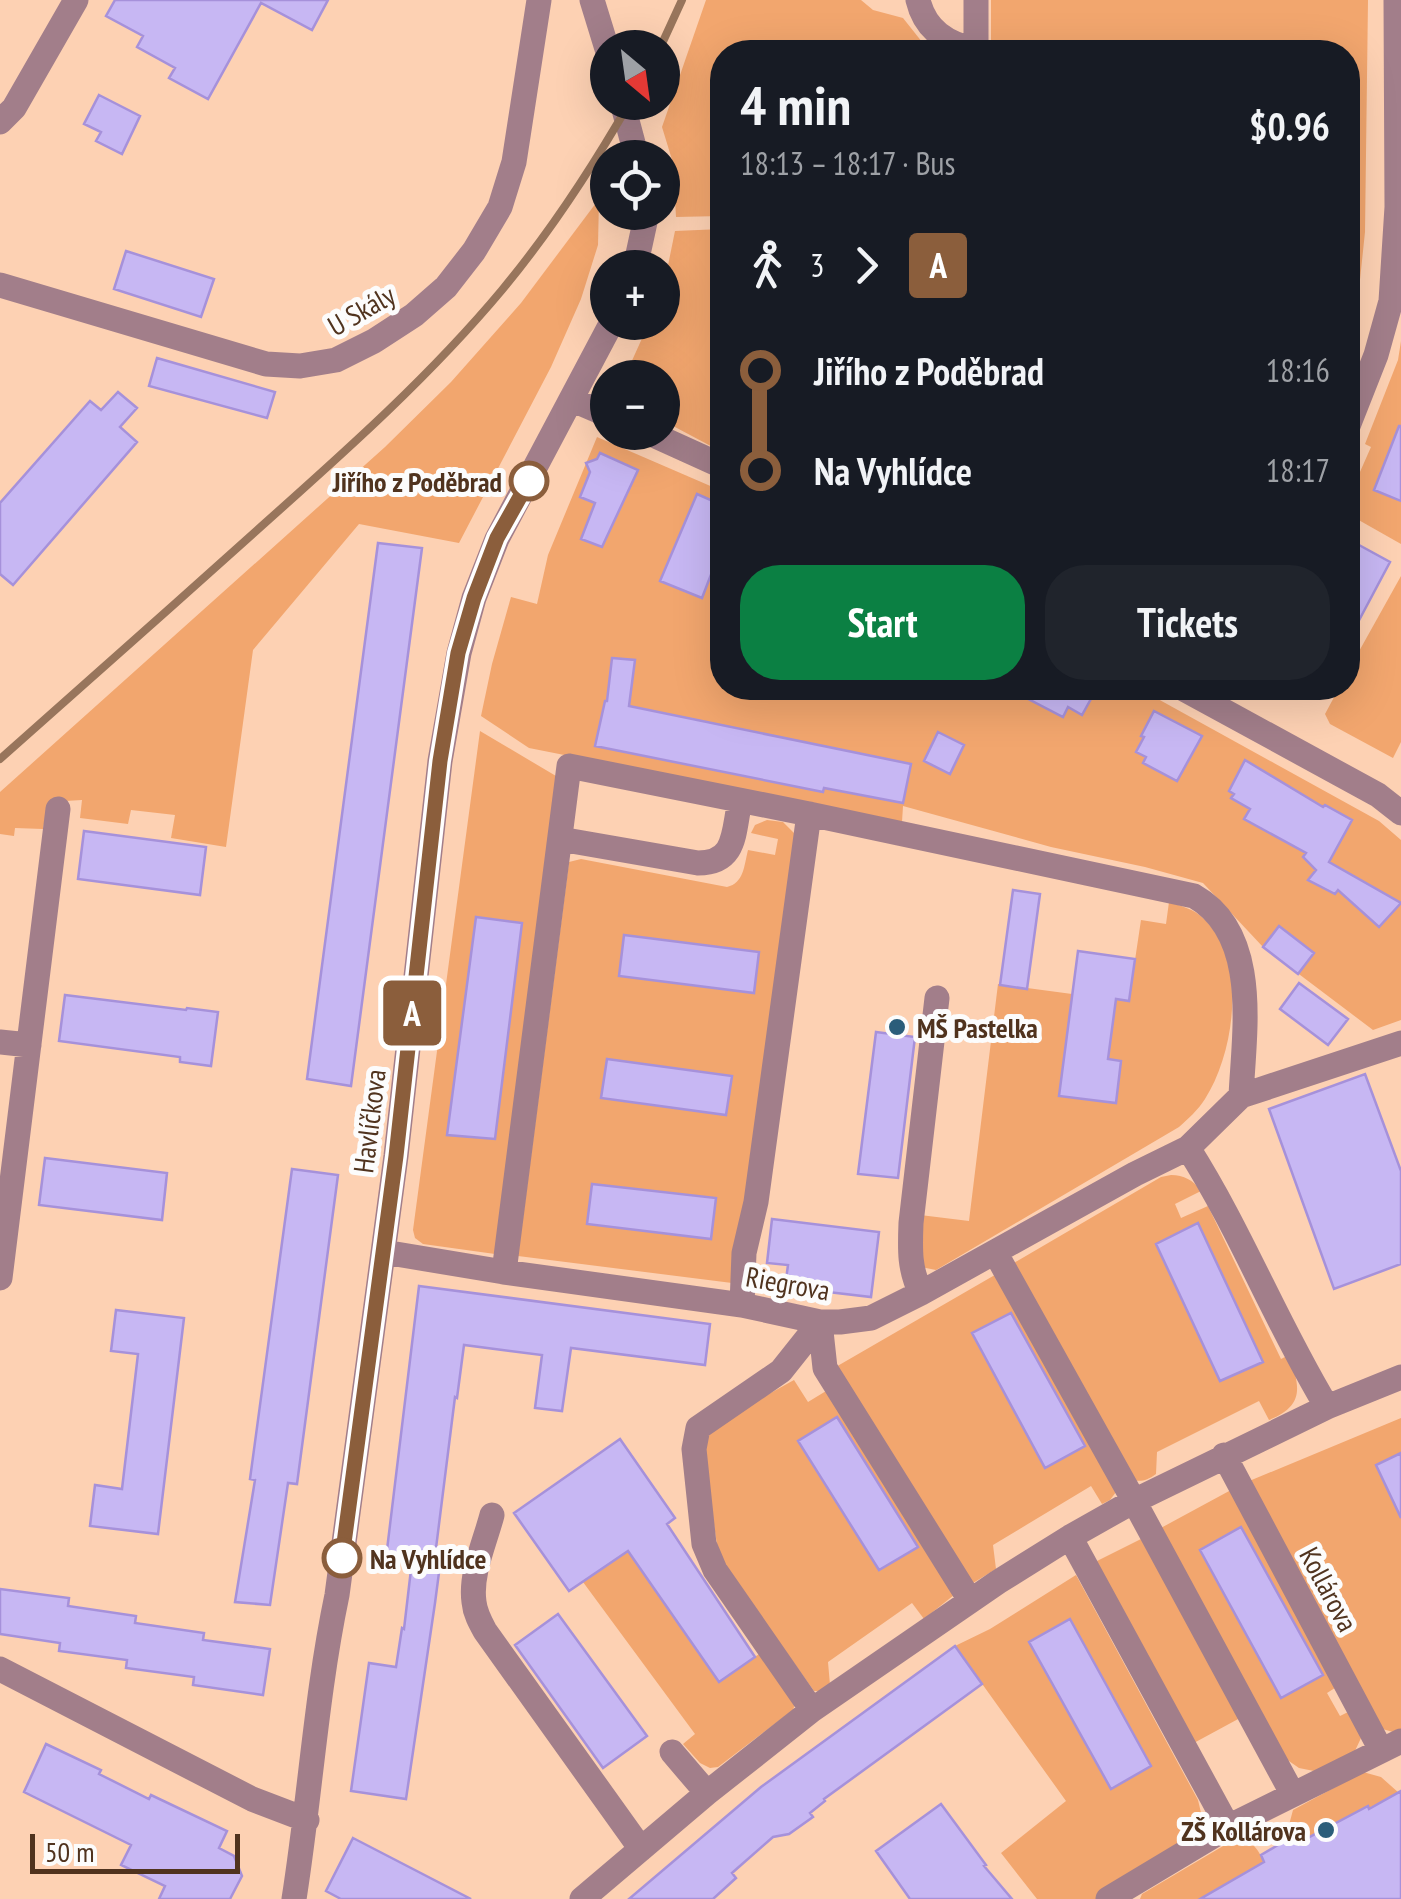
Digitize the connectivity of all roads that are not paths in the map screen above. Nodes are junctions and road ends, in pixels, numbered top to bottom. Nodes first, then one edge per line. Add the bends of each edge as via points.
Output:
1 (76, 0) edge
2 (539, 0) edge
3 (592, 0) edge
4 (892, 0) edge
5 (976, 0) edge
6 (1396, 0) edge
7 (920, 6) edge
8 (601, 30) edge
9 (946, 40) edge
10 (976, 40) edge
11 (0, 122) edge
12 (1399, 207) edge
13 (0, 285) edge
14 (603, 340) edge
15 (1360, 396) edge
16 (572, 400) junction
17 (590, 408) edge
18 (680, 447) edge
19 (710, 461) edge
20 (1211, 700) edge
21 (740, 800) junction
22 (58, 809) dead end
23 (1401, 813) edge
24 (808, 814) junction
25 (560, 838) junction
26 (937, 998) dead end
27 (0, 1042) edge
28 (1401, 1043) edge
29 (29, 1045) junction
30 (1241, 1096) junction
31 (1188, 1148) junction
32 (384, 1252) junction
33 (995, 1252) junction
34 (504, 1272) junction
35 (0, 1278) edge
36 (922, 1293) junction
37 (742, 1305) junction
38 (820, 1322) junction
39 (1401, 1378) edge
40 (1328, 1407) junction
41 (1224, 1455) junction
42 (1134, 1501) junction
43 (492, 1515) dead end
44 (1070, 1537) junction
45 (970, 1600) junction
46 (0, 1669) edge
47 (812, 1710) junction
48 (1394, 1749) edge
49 (672, 1752) dead end
50 (707, 1793) junction
51 (1292, 1793) junction
52 (307, 1820) junction
53 (1228, 1826) junction
54 (641, 1849) junction
55 (294, 1899) edge
56 (582, 1899) edge
57 (1108, 1899) edge

1 - 11 street
2 - 13 street, U Skály via 514,162 500,207 446,287 362,348 300,366 266,364
3 - 8 street
4 - 7 street
5 - 10 street
6 - 12 street
7 - 9 street
12 - 15 street via 1391,302
14 - 16 street, Havlíčkova
16 - 17 street
16 - 32 street, Havlíčkova via 497,538 458,653
18 - 19 street
20 - 23 street
21 - 24 street
21 - 25 street via 728,851 709,863
21 - 25 street via 569,766
22 - 29 street
24 - 30 street via 1204,902 1240,958
24 - 37 street
25 - 34 street
26 - 36 street via 909,1257
27 - 29 street
28 - 30 street, Riegrova
29 - 35 street
30 - 31 street, Riegrova
31 - 33 street, Riegrova
31 - 40 street
32 - 34 street, Riegrova
32 - 52 street, Havlíčkova
33 - 36 street, Riegrova
33 - 42 street
34 - 37 street, Riegrova
36 - 38 street, Riegrova via 870,1318
37 - 38 street, Riegrova
38 - 45 street via 826,1368
38 - 47 street via 781,1371 698,1428 694,1449 708,1556
39 - 40 street
40 - 41 street
41 - 42 street
41 - 48 street, Kollárova
42 - 44 street
42 - 51 street
43 - 54 street via 476,1574 476,1614
44 - 45 street
44 - 53 street
45 - 47 street
46 - 52 street via 252,1799
47 - 50 street
48 - 51 street, Kollárova
49 - 50 street
50 - 54 street
51 - 53 street, Kollárova
52 - 55 street, Havlíčkova
53 - 57 street, Kollárova
54 - 56 street

